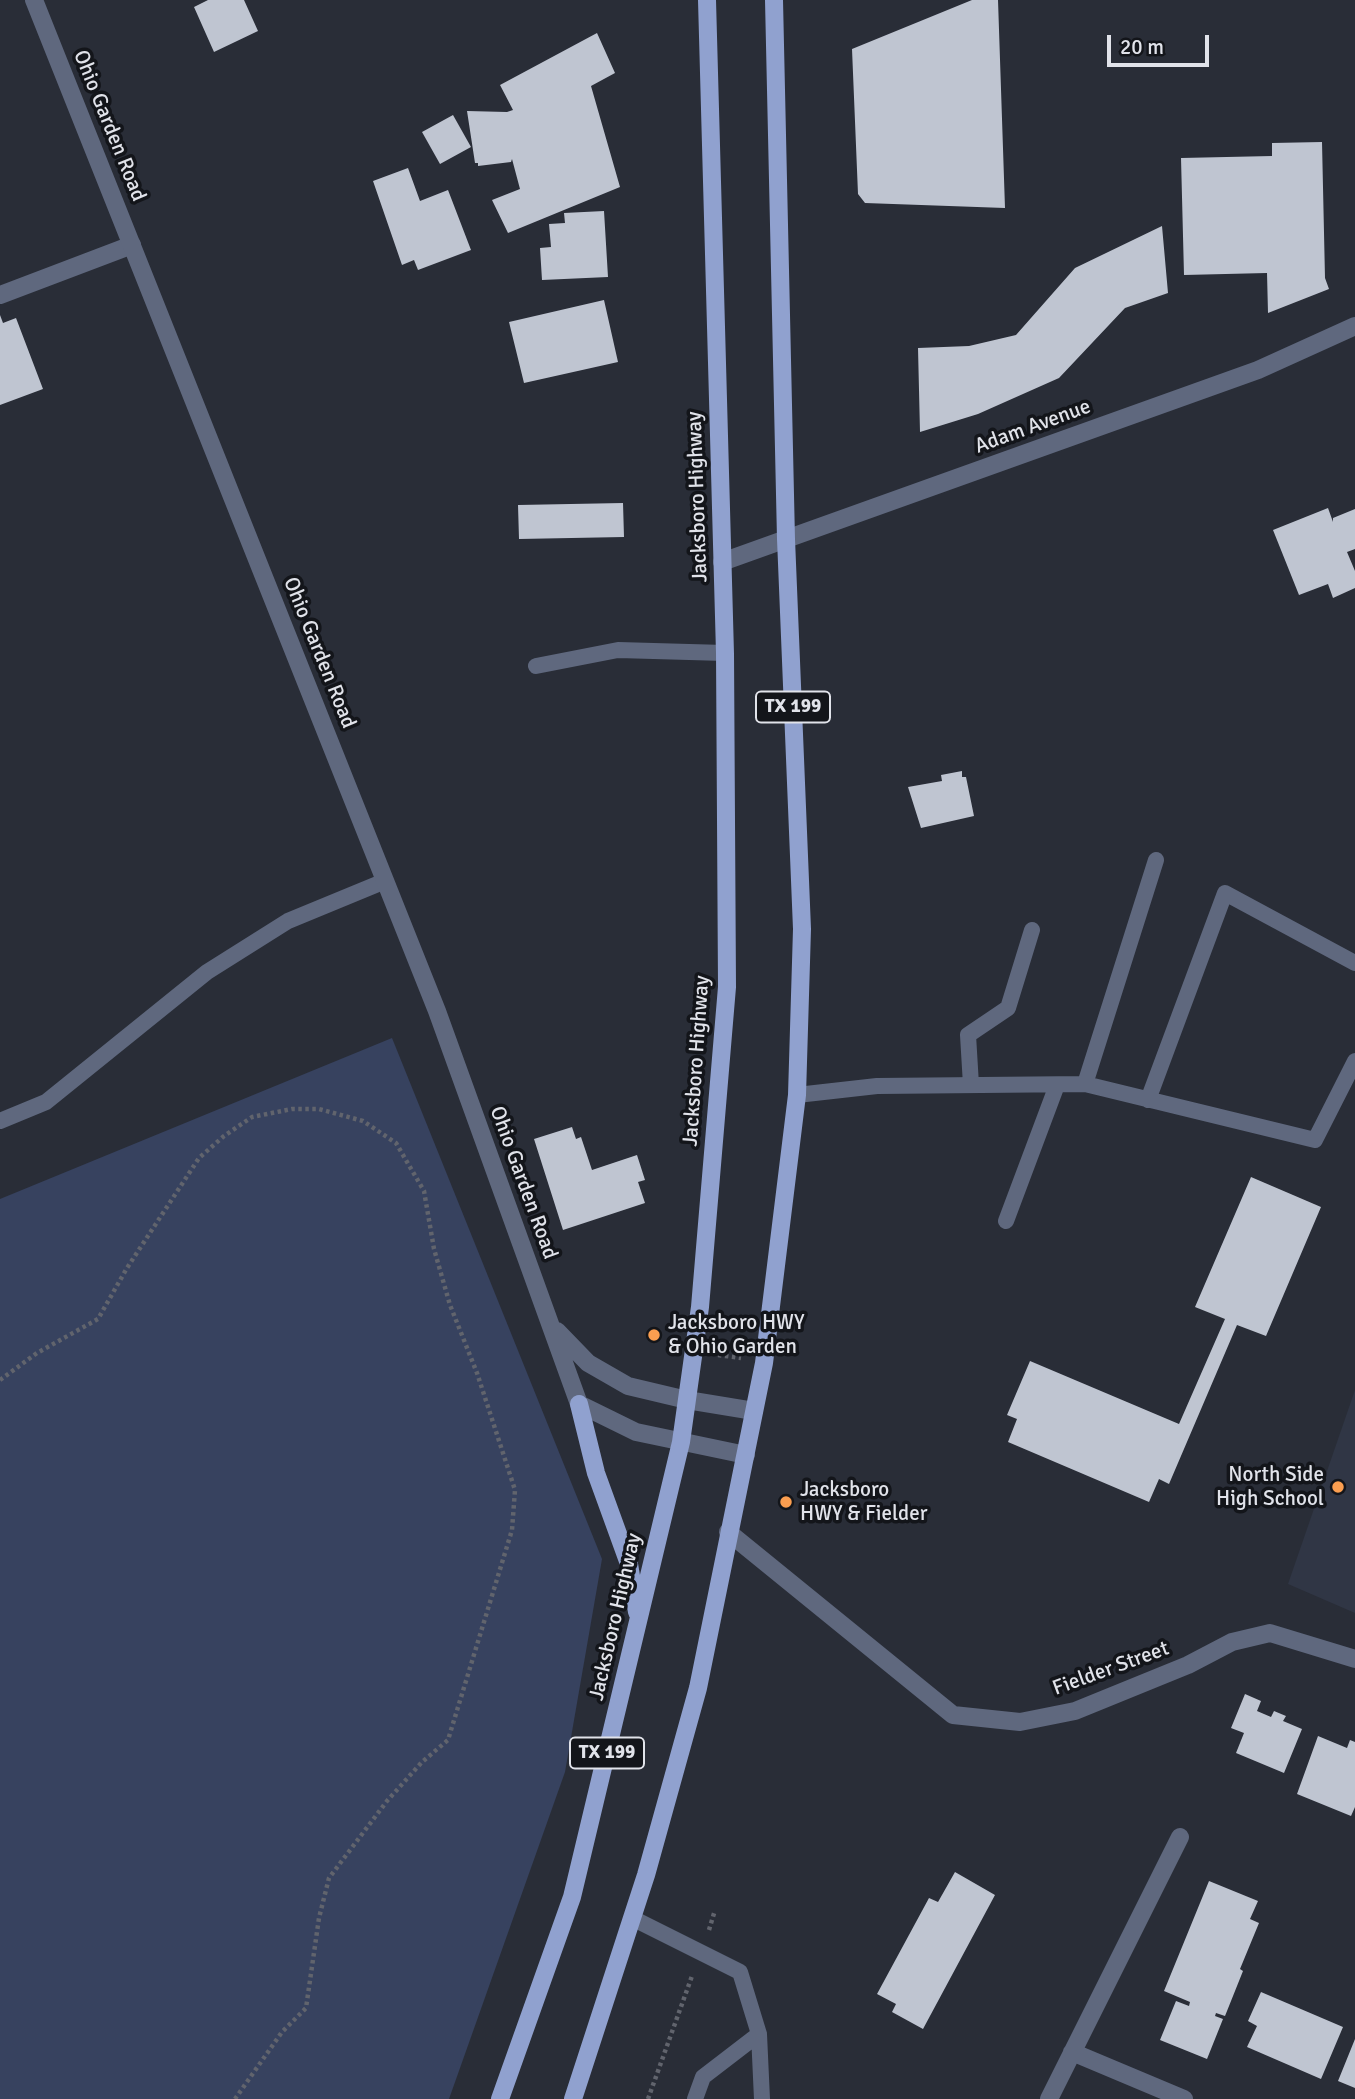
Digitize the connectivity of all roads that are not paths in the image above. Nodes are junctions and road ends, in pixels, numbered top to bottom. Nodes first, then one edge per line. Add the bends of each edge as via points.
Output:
1 (34, 0) edge
2 (707, 0) edge
3 (774, 0) edge
4 (132, 245) junction
5 (0, 295) edge
6 (1355, 326) edge
7 (786, 539) junction
8 (722, 562) junction
9 (725, 653) junction
10 (536, 666) dead end
11 (1156, 860) dead end
12 (385, 881) junction
13 (1032, 930) dead end
14 (1355, 963) edge
15 (1355, 1061) edge
16 (1085, 1084) junction
17 (971, 1085) junction
18 (1057, 1085) junction
19 (797, 1095) junction
20 (1148, 1100) junction
21 (0, 1121) edge
22 (1006, 1221) dead end
23 (552, 1326) junction
24 (687, 1400) junction
25 (579, 1404) junction
26 (754, 1411) junction
27 (681, 1442) junction
28 (746, 1455) junction
29 (728, 1532) junction
30 (638, 1622) junction
31 (1355, 1659) edge
32 (1180, 1837) dead end
33 (632, 1918) junction
34 (759, 2034) junction
35 (1072, 2052) junction
36 (500, 2099) edge
37 (573, 2099) edge
38 (695, 2099) edge
39 (762, 2099) edge
40 (1049, 2099) edge
41 (1184, 2099) edge

1 - 4 street, Ohio Garden Road
2 - 8 main road, Jacksboro Highway / TX 199
3 - 7 main road, TX 199
4 - 5 street
4 - 12 street, Ohio Garden Road
6 - 7 street, Adam Avenue via 1258,370
7 - 8 street, Adam Avenue
7 - 19 main road, TX 199 via 802,929
8 - 9 main road, Jacksboro Highway / TX 199
9 - 10 lane via 618,650
9 - 24 main road, Jacksboro Highway / TX 199 via 727,987 700,1307
11 - 16 lane
12 - 21 lane via 288,921 207,972 46,1102
12 - 23 street, Ohio Garden Road
13 - 17 lane via 1008,1008 968,1035
14 - 20 lane via 1226,892
15 - 20 lane via 1315,1140
16 - 18 lane
16 - 20 lane
17 - 18 lane
17 - 19 lane via 877,1086
18 - 22 lane
19 - 26 main road, TX 199 via 766,1350
23 - 24 street, Ohio Garden Road via 588,1363 628,1386
23 - 25 street, Ohio Garden Road
24 - 26 street, Ohio Garden Road
24 - 27 main road, Jacksboro Highway / TX 199
25 - 27 street via 636,1432
25 - 30 main road via 596,1473 629,1564
26 - 28 main road, TX 199
27 - 28 street
27 - 30 main road, Jacksboro Highway / TX 199
28 - 29 main road, TX 199
29 - 31 street, Fielder Street via 953,1714 1020,1722 1075,1711 1232,1642 1270,1633
29 - 33 main road, TX 199 via 698,1688
30 - 36 main road, Jacksboro Highway / TX 199 via 572,1897
32 - 35 street
33 - 34 lane via 740,1972
33 - 37 main road, TX 199
34 - 38 lane via 703,2077
34 - 39 lane
35 - 40 street
35 - 41 street

